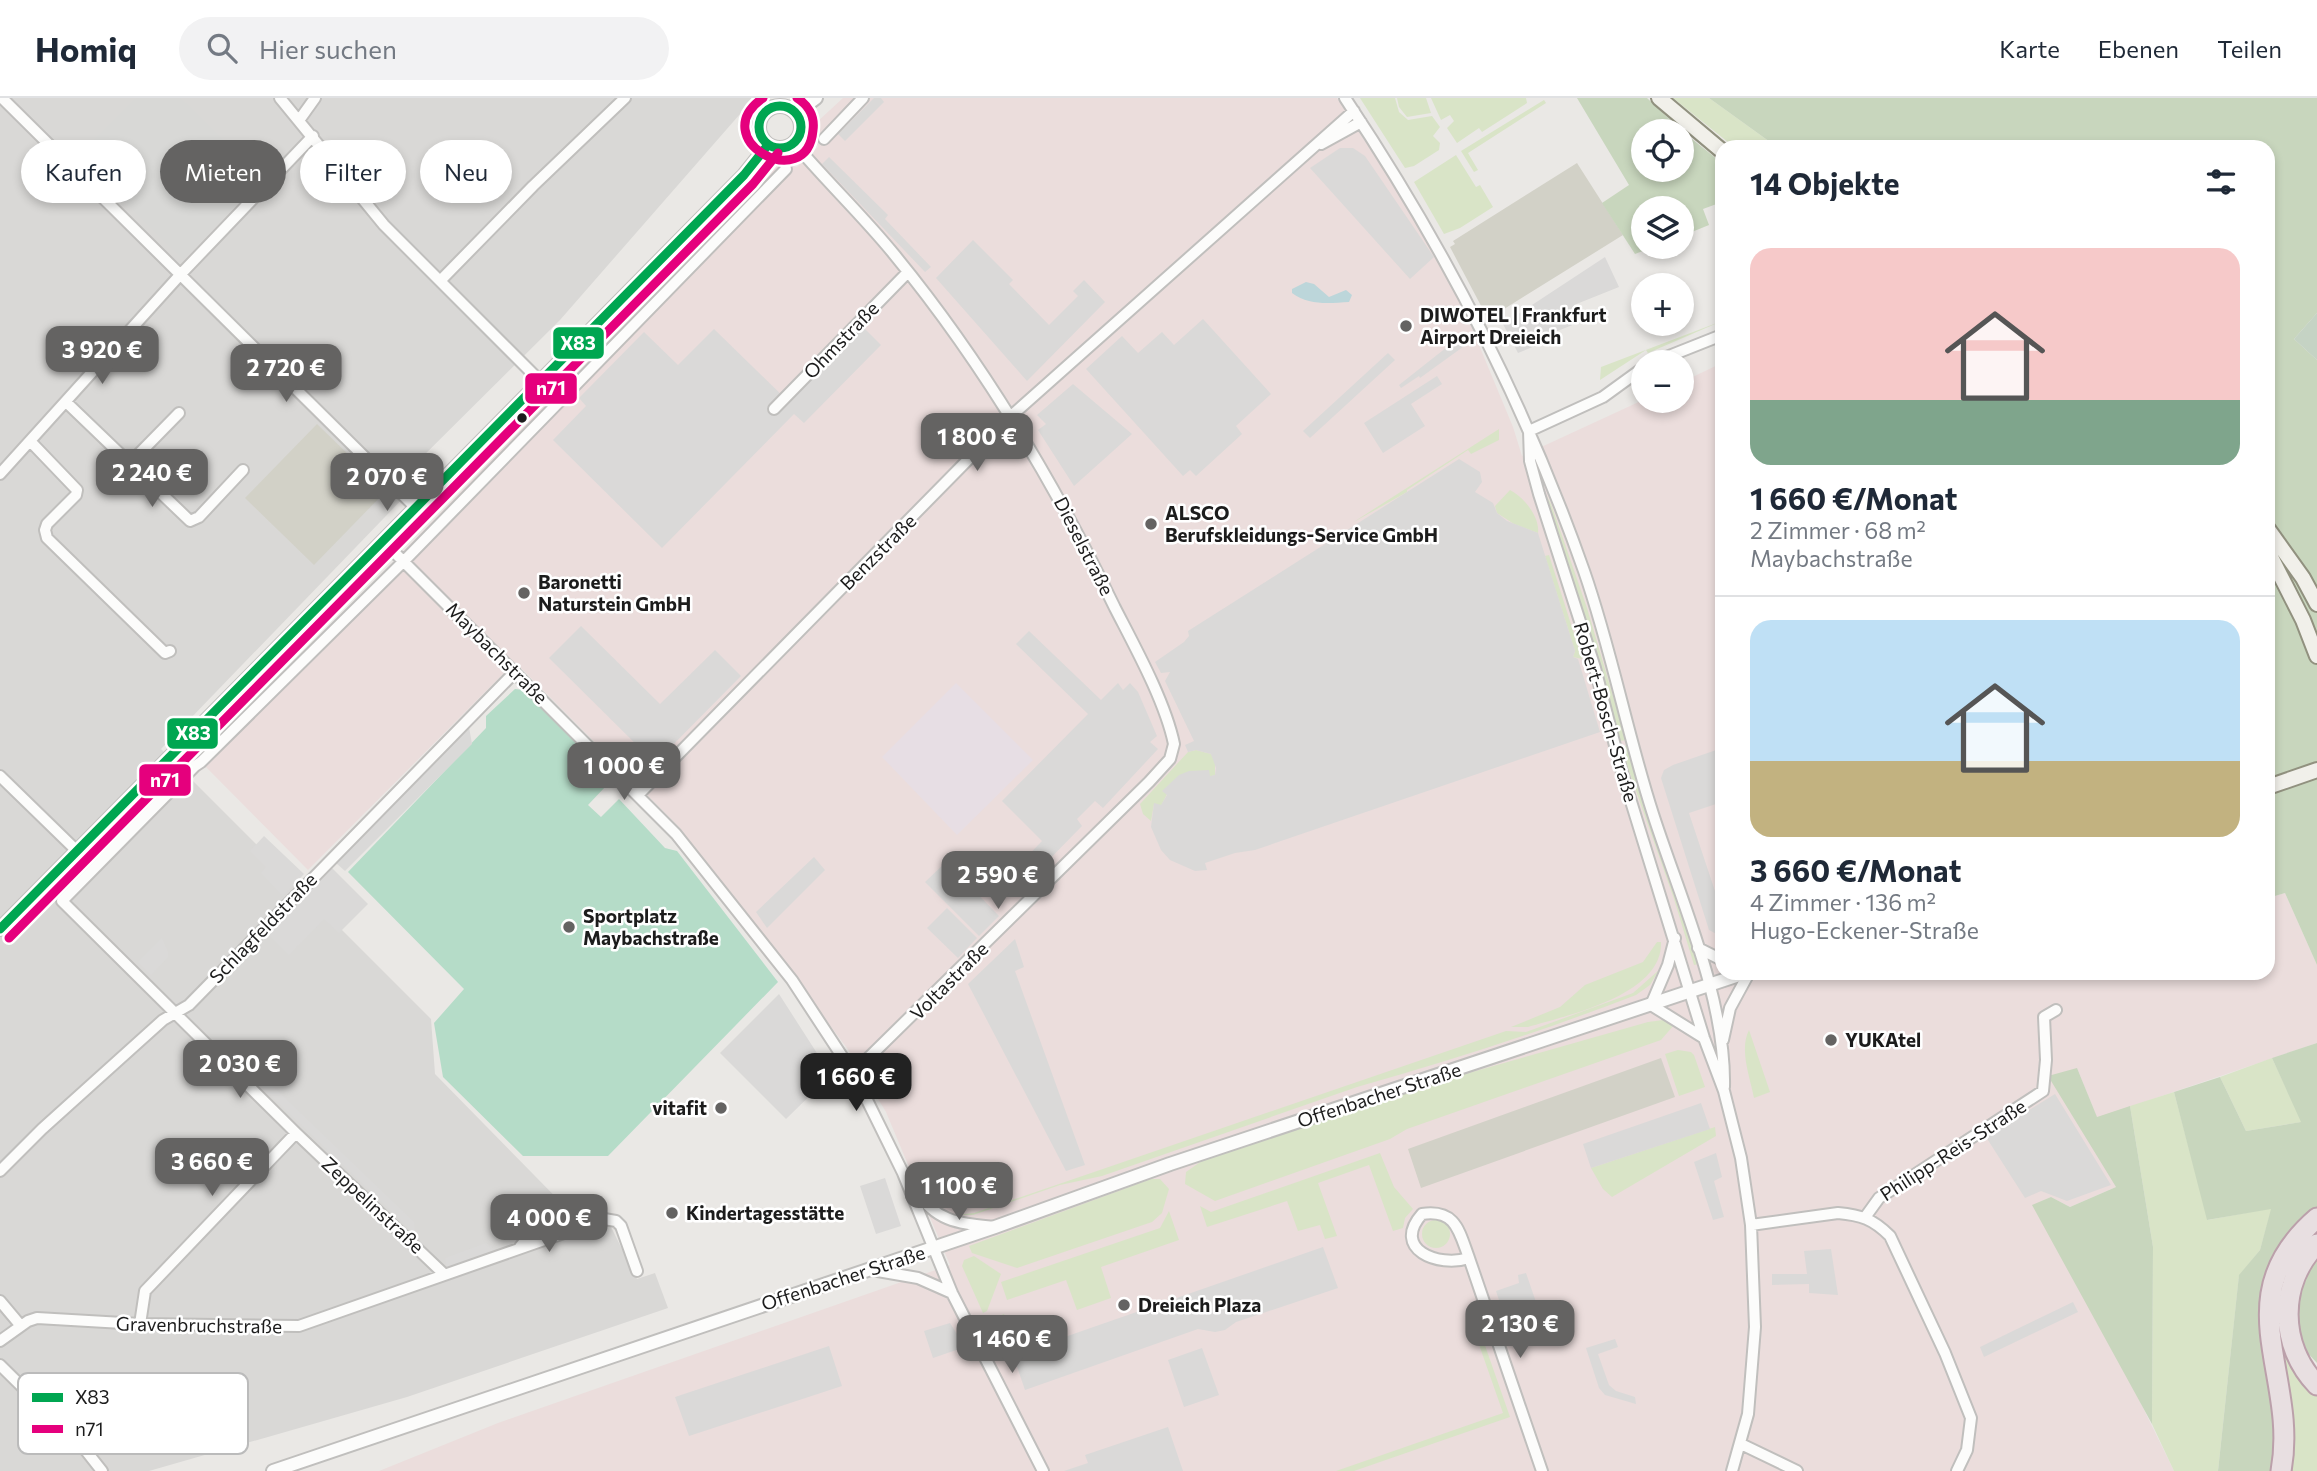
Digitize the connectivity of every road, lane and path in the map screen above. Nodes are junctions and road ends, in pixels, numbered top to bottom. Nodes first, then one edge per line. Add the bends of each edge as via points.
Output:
1 (280, 98) edge
2 (314, 98) edge
3 (625, 98) edge
4 (816, 98) edge
5 (863, 98) edge
6 (1345, 98) edge
7 (1659, 98) edge
8 (5, 102) edge
9 (1354, 111) junction
10 (796, 113) junction
11 (300, 119) junction
12 (1361, 122) junction
13 (313, 136) junction
14 (824, 139) dead end
15 (794, 143) junction
16 (768, 145) junction
17 (1715, 145) edge
18 (1312, 148) junction
19 (786, 169) dead end
20 (908, 272) junction
21 (179, 276) junction
22 (440, 281) junction
23 (1715, 338) edge
24 (1684, 350) edge
25 (1631, 377) edge
26 (542, 383) junction
27 (559, 401) junction
28 (66, 402) junction
29 (774, 409) dead end
30 (178, 413) dead end
31 (1010, 417) junction
32 (1529, 431) junction
33 (30, 441) junction
34 (129, 464) junction
35 (243, 470) dead end
36 (0, 474) edge
37 (415, 507) junction
38 (2275, 539) edge
39 (383, 541) junction
40 (404, 561) junction
41 (2275, 565) edge
42 (2317, 604) edge
43 (170, 651) dead end
44 (2317, 656) edge
45 (515, 672) junction
46 (1161, 768) joint
47 (2317, 770) edge
48 (0, 776) edge
49 (2275, 785) edge
50 (639, 794) junction
51 (77, 851) junction
52 (0, 929) edge
53 (1675, 938) junction
54 (1698, 948) junction
55 (1715, 956) edge
56 (1724, 980) edge
57 (1744, 980) edge
58 (1708, 985) junction
59 (1692, 991) junction
60 (1651, 1005) junction
61 (2056, 1010) dead end
62 (175, 1014) junction
63 (1704, 1038) junction
64 (1723, 1042) junction
65 (853, 1073) junction
66 (1724, 1091) junction
67 (296, 1133) junction
68 (0, 1171) edge
69 (903, 1173) junction
70 (1866, 1216) junction
71 (2317, 1218) edge
72 (1751, 1225) junction
73 (995, 1227) junction
74 (575, 1228) junction
75 (2317, 1244) edge
76 (519, 1248) junction
77 (934, 1248) junction
78 (1469, 1258) junction
79 (870, 1270) junction
80 (637, 1271) dead end
81 (444, 1274) junction
82 (953, 1293) junction
83 (0, 1301) edge
84 (140, 1324) junction
85 (21, 1326) junction
86 (0, 1341) edge
87 (0, 1365) edge
88 (18, 1384) edge
89 (2317, 1385) edge
90 (1741, 1444) junction
91 (86, 1454) edge
92 (100, 1468) edge
93 (273, 1471) edge
94 (1043, 1471) edge
95 (1542, 1471) edge
96 (1732, 1471) edge
97 (1797, 1471) edge
98 (1957, 1471) edge
99 (2281, 1471) edge

1 - 11 street
2 - 11 street
3 - 22 street
4 - 10 street
5 - 14 street
6 - 9 street, Robert-Bosch-Straße
7 - 17 main road
8 - 21 street
9 - 12 street, Robert-Bosch-Straße
9 - 18 street, Benzstraße
10 - 15 street via 801,130
10 - 16 street via 784,106 764,113 760,133
11 - 13 street
12 - 18 street, Benzstraße
12 - 32 street, Robert-Bosch-Straße via 1432,236
13 - 21 street
13 - 22 street via 368,207
15 - 16 street via 780,148
15 - 20 street, Dieselstraße
16 - 26 street
18 - 31 street, Benzstraße
19 - 27 street
20 - 29 street, Ohmstraße
20 - 31 street, Dieselstraße
21 - 28 street
21 - 37 street
22 - 26 street
23 - 24 street
25 - 32 street via 1603,397
26 - 27 street
26 - 37 street
27 - 40 street
28 - 33 street
28 - 34 street
30 - 34 street
31 - 46 street, Dieselstraße via 1056,491 1146,672 1174,744
31 - 50 street, Benzstraße
32 - 53 street, Robert-Bosch-Straße via 1539,494
32 - 54 street, Robert-Bosch-Straße via 1584,571 1652,810
33 - 36 street
33 - 43 street via 77,490 47,524 47,538 165,653
34 - 35 street via 190,521
37 - 39 street
38 - 42 main road
39 - 40 street, Maybachstraße
39 - 51 street
40 - 45 street, Maybachstraße
40 - 62 street, Zeppelinstraße via 62,901
41 - 44 main road
45 - 50 street, Maybachstraße
45 - 62 street, Schlagfeldstraße via 189,1005
46 - 65 street, Voltastraße
47 - 49 main road
48 - 51 street
50 - 65 street, Maybachstraße via 790,978
51 - 52 street
53 - 59 street, Robert-Bosch-Straße
53 - 60 street
54 - 55 street
54 - 58 street, Robert-Bosch-Straße
56 - 58 street, Offenbacher Straße
57 - 64 street, Offenbacher Straße via 1730,1008
58 - 59 street, Offenbacher Straße
58 - 64 street, Robert-Bosch-Straße
59 - 60 street, Offenbacher Straße
59 - 63 street, Robert-Bosch-Straße
60 - 63 street
60 - 73 street, Offenbacher Straße via 1170,1164
61 - 70 street, Philipp-Reis-Straße via 2044,1017 2043,1091 1879,1198
62 - 67 street, Zeppelinstraße
62 - 68 street, Schlagfeldstraße via 70,1103
63 - 66 street, Robert-Bosch-Straße
64 - 66 street
65 - 69 street, Maybachstraße
66 - 72 street
67 - 81 street, Zeppelinstraße
67 - 84 street via 145,1291
69 - 73 street, Maybachstraße via 939,1216
69 - 77 street, Maybachstraße
70 - 72 street, Philipp-Reis-Straße via 1838,1213
70 - 98 street, Philipp-Reis-Straße via 1897,1248 1967,1406 1967,1450
71 - 99 highway via 2289,1248 2271,1292 2269,1336 2284,1425
72 - 90 street via 1755,1327
73 - 77 street, Offenbacher Straße
74 - 76 street, Gravenbruchstraße
74 - 76 street via 563,1215 548,1213
74 - 80 street, Gravenbruchstraße via 604,1219 616,1221
75 - 89 highway via 2294,1279 2288,1312 2295,1353
76 - 81 street, Gravenbruchstraße
77 - 79 street, Offenbacher Straße
77 - 82 street, Maybachstraße
78 - 78 street via 1452,1220 1438,1211 1422,1214 1414,1222 1411,1233 1423,1254 1455,1263
78 - 95 street
79 - 82 street via 910,1276
79 - 93 street, Offenbacher Straße
81 - 84 street, Gravenbruchstraße via 299,1326
82 - 94 street, Maybachstraße
83 - 85 street
84 - 85 street, Gravenbruchstraße via 37,1318
85 - 86 street, Gravenbruchstraße
87 - 88 street
90 - 96 street
90 - 97 street
91 - 92 street

